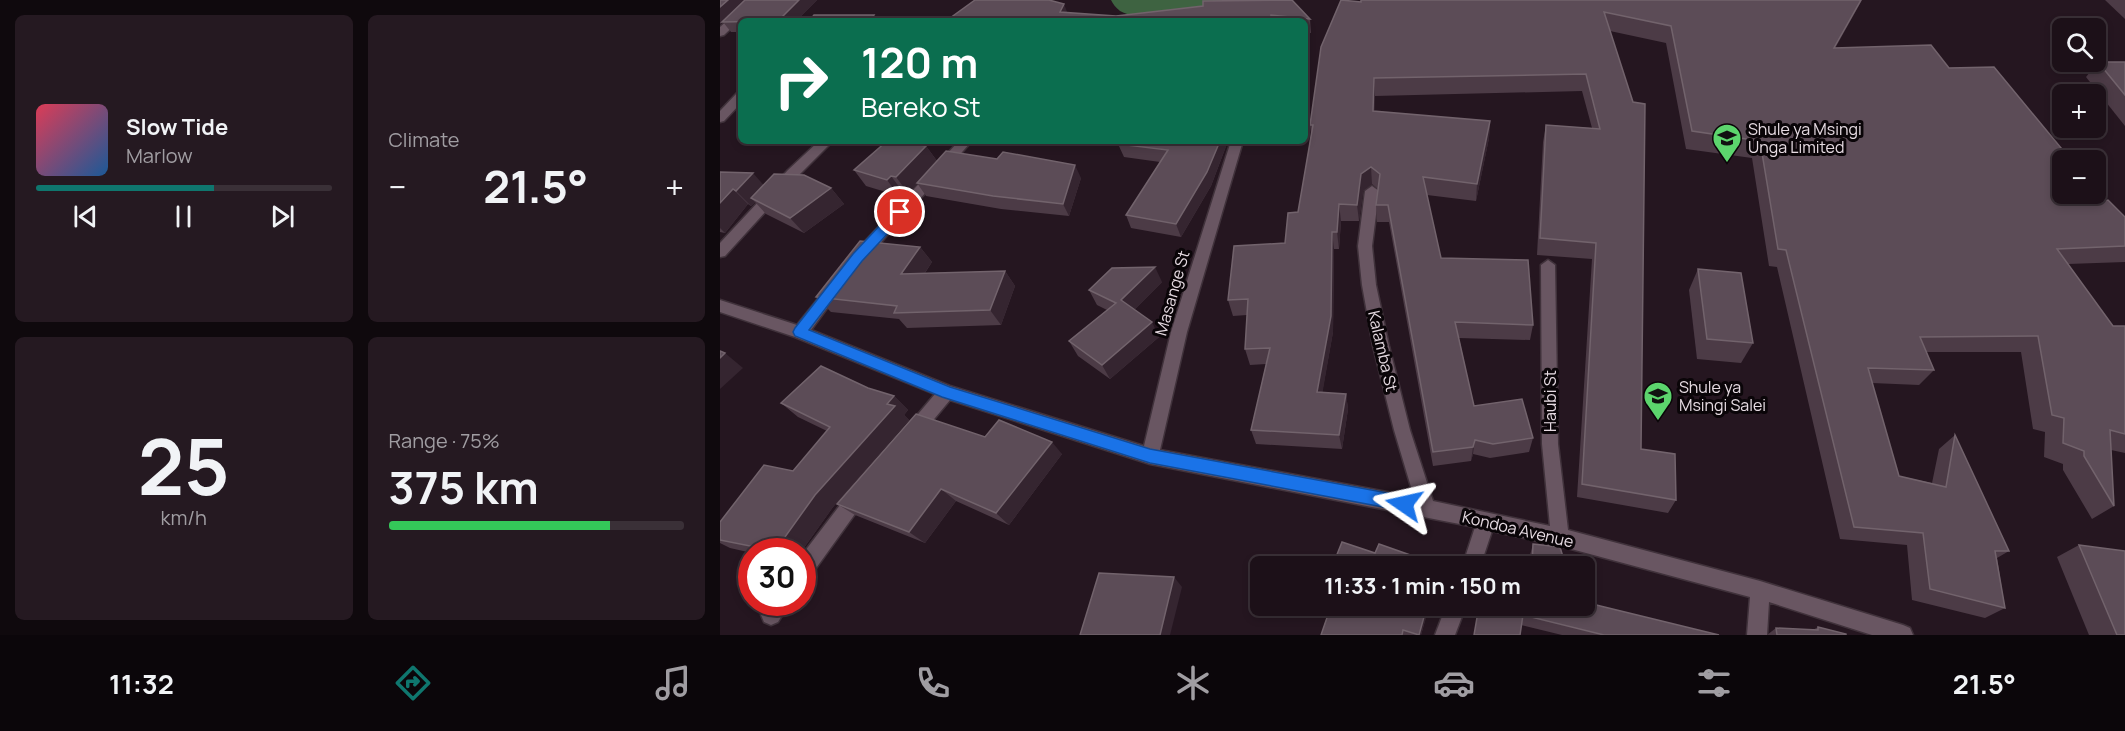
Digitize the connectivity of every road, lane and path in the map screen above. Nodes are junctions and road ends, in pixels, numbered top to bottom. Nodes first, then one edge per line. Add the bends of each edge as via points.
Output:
1 (756, 0) edge
2 (720, 33) edge
3 (738, 99) edge
4 (720, 118) edge
5 (824, 144) edge
6 (963, 144) edge
7 (1236, 144) edge
8 (1372, 191) dead end
9 (720, 252) edge
10 (1548, 265) dead end
11 (720, 306) edge
12 (800, 332) junction
13 (947, 392) junction
14 (901, 446) edge
15 (1150, 456) junction
16 (870, 482) edge
17 (1426, 508) junction
18 (1486, 521) junction
19 (1560, 537) junction
20 (816, 551) edge
21 (1475, 556) edge
22 (1760, 590) junction
23 (1452, 616) edge
24 (1445, 635) edge
25 (1756, 635) edge
26 (1903, 635) edge

1 - 2 street
3 - 4 street
5 - 9 street
6 - 12 street via 847,272
7 - 15 street, Masange St via 1179,332
8 - 17 street, Kalamba St via 1365,246 1369,285 1383,357
10 - 19 street, Haubi St via 1550,444
11 - 12 street, Kondoa Avenue
12 - 13 street, Kondoa Avenue
13 - 14 street
13 - 15 street, Kondoa Avenue
15 - 17 street, Kondoa Avenue
16 - 20 street
17 - 18 street, Kondoa Avenue
18 - 19 street, Kondoa Avenue
18 - 21 street
19 - 22 street, Kondoa Avenue
22 - 25 street
22 - 26 street, Kondoa Avenue
23 - 24 street

